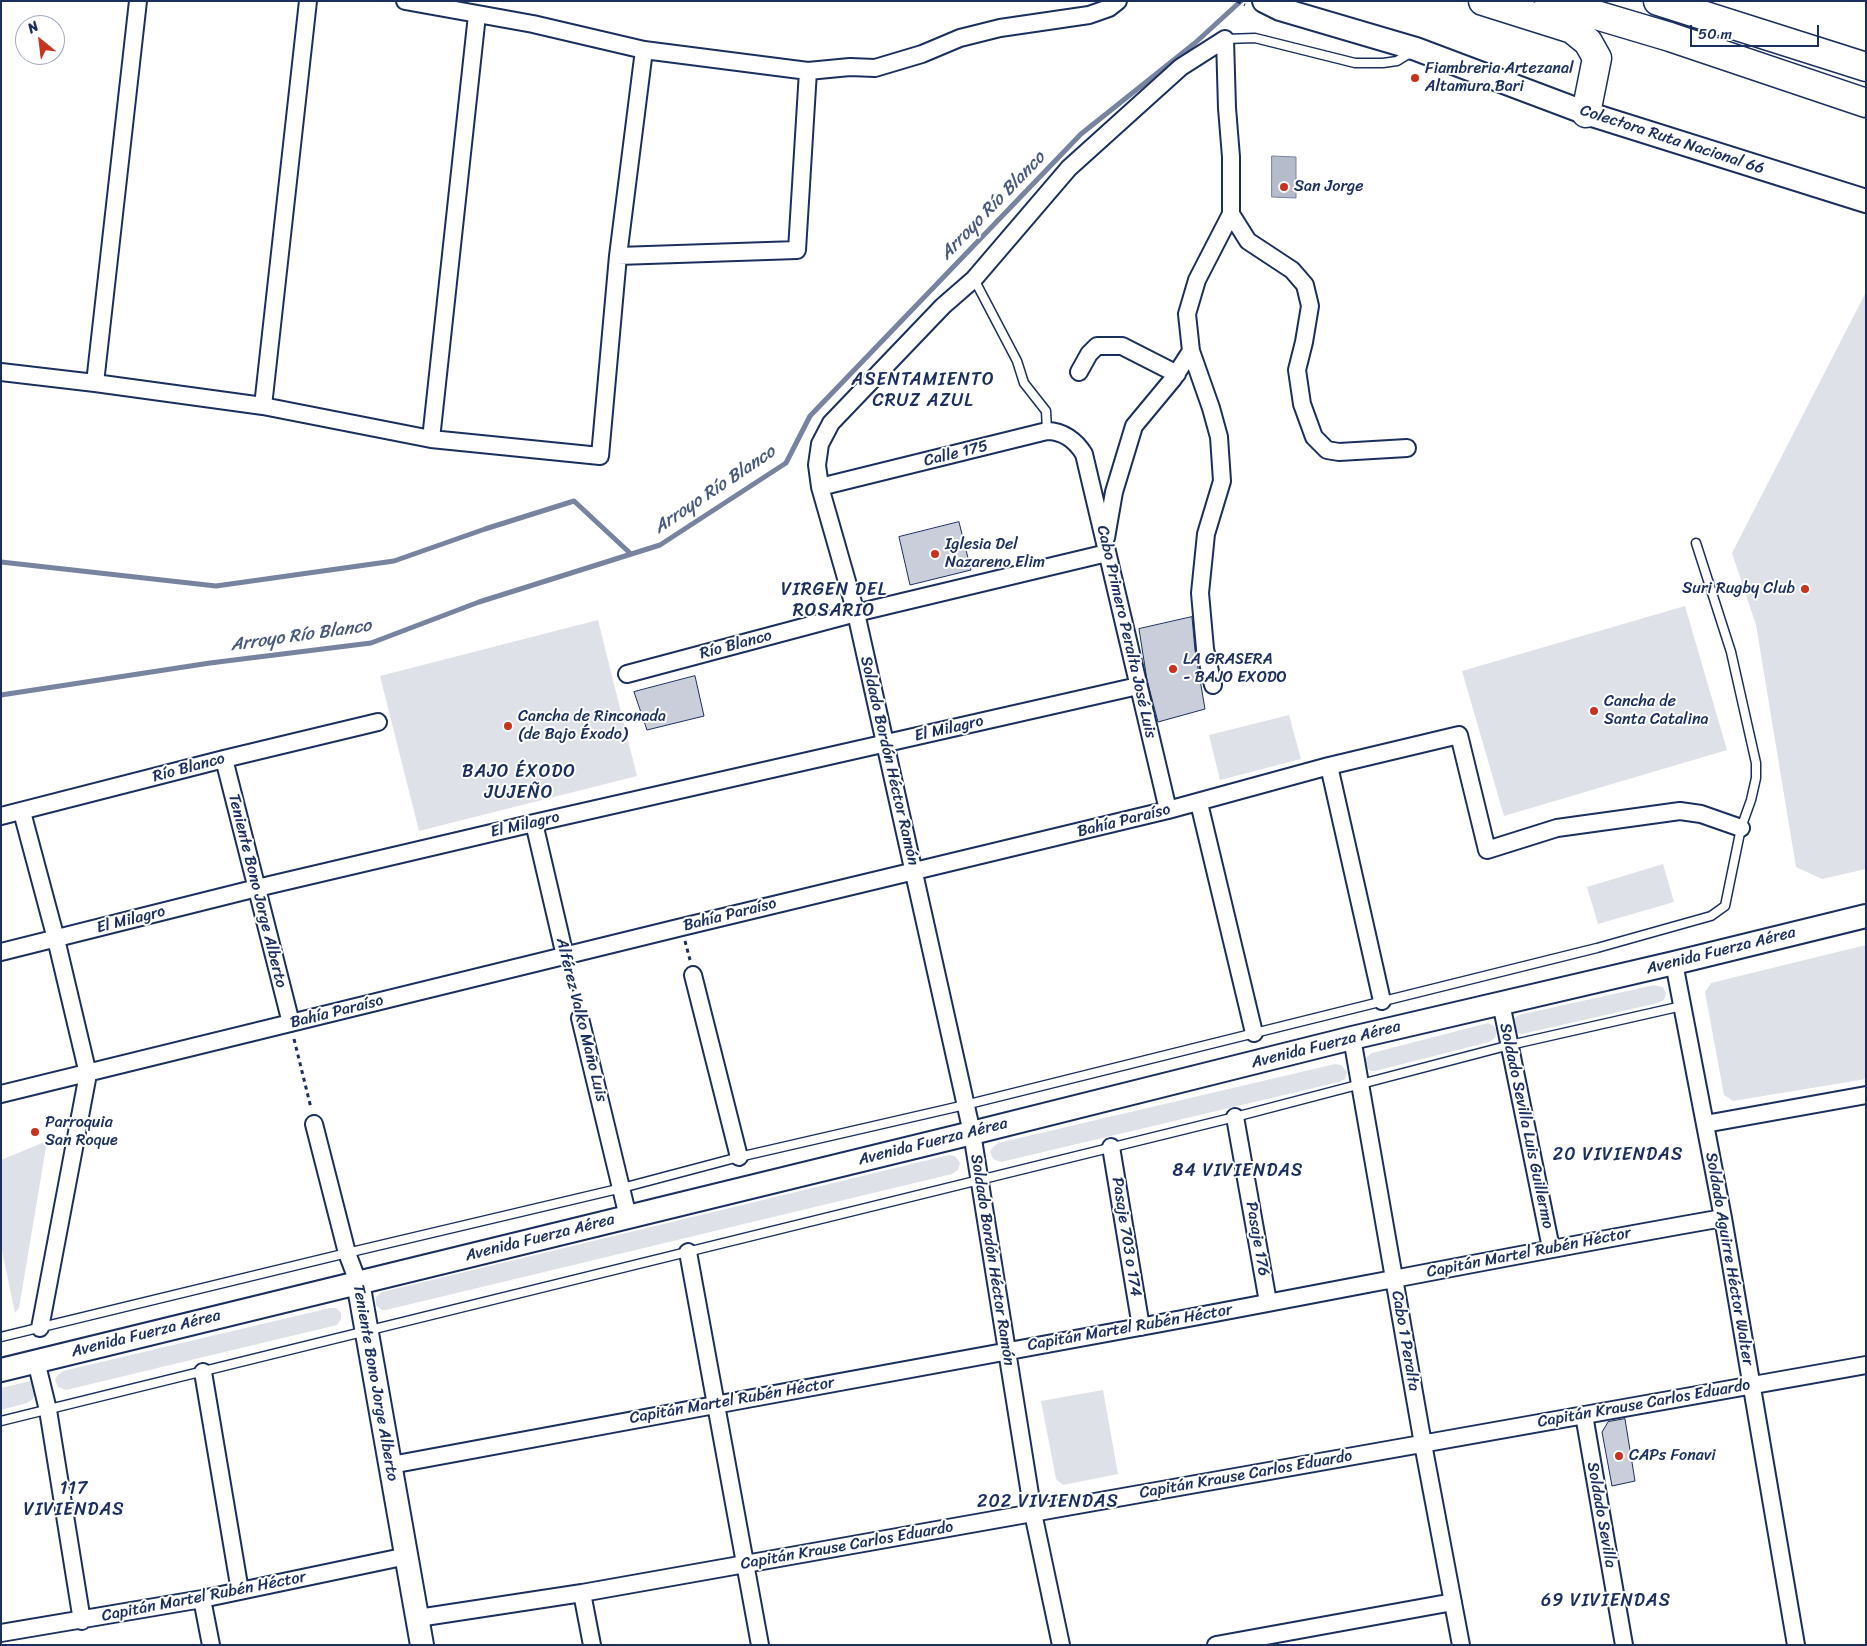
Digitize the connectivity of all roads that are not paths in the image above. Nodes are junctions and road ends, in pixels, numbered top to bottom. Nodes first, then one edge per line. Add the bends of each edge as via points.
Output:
1 (138, 1) edge
2 (308, 1) edge
3 (405, 1) edge
4 (1118, 1) edge
5 (1483, 1) edge
6 (1549, 1) edge
7 (1658, 1) edge
8 (1272, 5) edge
9 (477, 15) junction
10 (1225, 39) junction
11 (1416, 49) junction
12 (644, 50) junction
13 (1866, 67) edge
14 (808, 71) junction
15 (1866, 103) edge
16 (1586, 113) junction
17 (1866, 201) edge
18 (1230, 214) junction
19 (618, 256) junction
20 (974, 279) junction
21 (1191, 351) junction
22 (1, 372) edge
23 (1079, 372) dead end
24 (1177, 374) junction
25 (95, 383) junction
26 (263, 406) junction
27 (1047, 431) junction
28 (431, 439) junction
29 (1407, 448) dead end
30 (820, 487) junction
31 (1696, 543) dead end
32 (1106, 549) junction
33 (856, 613) junction
34 (627, 674) dead end
35 (1213, 685) dead end
36 (1138, 686) junction
37 (378, 722) dead end
38 (885, 743) junction
39 (224, 759) junction
40 (1330, 766) junction
41 (1199, 803) junction
42 (1168, 810) junction
43 (22, 812) junction
44 (1, 816) edge
45 (534, 822) junction
46 (1741, 828) junction
47 (913, 871) junction
48 (257, 888) junction
49 (1866, 916) edge
50 (56, 939) junction
51 (1, 952) edge
52 (565, 956) junction
53 (1674, 963) junction
54 (693, 975) road end
55 (1382, 1001) junction
56 (1501, 1003) junction
57 (1682, 1006) junction
58 (580, 1018) road end
59 (291, 1023) junction
60 (1254, 1033) junction
61 (1352, 1038) junction
62 (1510, 1046) junction
63 (88, 1074) junction
64 (1360, 1085) junction
65 (1, 1094) edge
66 (1866, 1095) edge
67 (965, 1105) junction
68 (1235, 1117) junction
69 (314, 1124) road end
70 (1705, 1124) junction
71 (972, 1133) junction
72 (1111, 1147) junction
73 (739, 1157) junction
74 (980, 1179) junction
75 (622, 1188) junction
76 (628, 1217) junction
77 (1723, 1218) junction
78 (1551, 1248) junction
79 (347, 1252) junction
80 (688, 1252) junction
81 (1394, 1279) junction
82 (358, 1282) junction
83 (1268, 1302) junction
84 (1141, 1326) junction
85 (40, 1328) junction
86 (367, 1330) junction
87 (1, 1337) edge
88 (1007, 1351) junction
89 (36, 1361) junction
90 (1866, 1365) edge
91 (1, 1370) edge
92 (203, 1372) junction
93 (1752, 1385) junction
94 (716, 1403) junction
95 (48, 1410) junction
96 (1584, 1415) junction
97 (1, 1421) edge
98 (1423, 1444) junction
99 (390, 1465) junction
100 (1033, 1513) junction
101 (407, 1556) junction
102 (746, 1564) junction
103 (240, 1591) junction
104 (582, 1593) junction
105 (202, 1599) junction
106 (1454, 1602) junction
107 (418, 1618) junction
108 (82, 1620) junction
109 (1, 1633) edge
110 (211, 1645) edge
111 (422, 1645) edge
112 (592, 1645) edge
113 (760, 1645) edge
114 (1061, 1645) edge
115 (1216, 1645) edge
116 (1461, 1645) edge
117 (1624, 1645) edge
118 (1796, 1645) edge

1 - 25 street
2 - 26 street
3 - 9 street
4 - 14 street via 1089,15 1000,28 960,38 876,68
5 - 16 highway via 1572,29 1588,42 1596,58
6 - 15 highway via 1670,37
7 - 13 highway
8 - 11 main road, Colectora Ruta Nacional 66
9 - 12 street via 533,24
9 - 28 street
10 - 11 lane via 1255,38 1355,63 1384,64 1397,61
10 - 18 street via 1231,157
10 - 20 street, Soldado Bordón Héctor Ramón via 1181,67 1069,168
11 - 16 main road, Colectora Ruta Nacional 66
12 - 14 street
12 - 19 street
14 - 19 street via 796,250
16 - 17 main road, Colectora Ruta Nacional 66
18 - 21 street via 1197,280 1187,314
18 - 29 street via 1248,241 1292,270 1305,285 1310,306 1297,370 1302,404 1314,437 1327,450 1339,452
19 - 28 street via 600,456
20 - 27 lane via 1017,361 1024,383 1046,411
20 - 30 street, Soldado Bordón Héctor Ramón via 943,306 831,423 820,444 817,465
21 - 24 street
21 - 35 street via 1219,437 1222,481 1206,534 1200,593
22 - 25 street
23 - 24 street via 1097,346 1122,346
24 - 32 street via 1134,426 1114,492
25 - 26 street
26 - 28 street
27 - 30 street, Calle 175
27 - 32 street, Cabo Primero Peralta José Luis via 1057,431 1077,444 1084,454
30 - 33 street, Soldado Bordón Héctor Ramón
31 - 46 lane via 1731,652 1756,763 1751,800
32 - 33 street, Río Blanco
32 - 36 street, Cabo Primero Peralta José Luis
33 - 34 street, Río Blanco
33 - 38 street, Soldado Bordón Héctor Ramón
36 - 38 street, El Milagro
36 - 42 street, Cabo Primero Peralta José Luis
37 - 39 street, Río Blanco
38 - 45 street, El Milagro
38 - 47 street, Soldado Bordón Héctor Ramón
39 - 43 street, Río Blanco
39 - 48 street, Teniente Bono Jorge Alberto
40 - 41 street, Bahía Paraíso
40 - 46 street, Bahía Paraíso via 1459,735 1488,850 1557,828 1680,811 1701,814
40 - 55 street
41 - 42 street, Bahía Paraíso
41 - 60 street
42 - 47 street, Bahía Paraíso
43 - 44 street, Río Blanco
43 - 50 street
45 - 48 street, El Milagro
45 - 52 street, Alférez Valko Maño Luis
46 - 55 lane via 1725,906 1710,916 1597,948
47 - 52 street, Bahía Paraíso
47 - 67 street, Soldado Bordón Héctor Ramón
48 - 50 street, El Milagro
48 - 59 street, Teniente Bono Jorge Alberto
49 - 53 main road, Avenida Fuerza Aérea
50 - 51 street, El Milagro
50 - 63 street
52 - 59 street, Bahía Paraíso
53 - 56 main road, Avenida Fuerza Aérea
53 - 57 street, Soldado Aguirre Héctor Walter
54 - 73 street
55 - 60 lane
56 - 61 main road, Avenida Fuerza Aérea
56 - 62 street, Soldado Sevilla Luis Guillermo
57 - 62 lane
57 - 70 street, Soldado Aguirre Héctor Walter
58 - 75 street, Alférez Valko Maño Luis
59 - 63 street, Bahía Paraíso
60 - 67 lane
61 - 64 street, Cabo 1 Peralta
61 - 71 main road, Avenida Fuerza Aérea
62 - 64 lane
62 - 78 street, Soldado Sevilla Luis Guillermo
63 - 65 street, Bahía Paraíso
63 - 85 street
64 - 68 lane
64 - 81 street, Cabo 1 Peralta
66 - 70 street
67 - 71 street, Soldado Bordón Héctor Ramón
67 - 73 lane
68 - 72 lane
68 - 83 street, Pasaje 176
69 - 79 street, Teniente Bono Jorge Alberto
70 - 77 street, Soldado Aguirre Héctor Walter
71 - 74 street, Soldado Bordón Héctor Ramón
71 - 76 main road, Avenida Fuerza Aérea
72 - 74 lane
72 - 84 street, Pasaje 703 o 174
73 - 75 lane
74 - 80 lane
74 - 88 street, Soldado Bordón Héctor Ramón
75 - 76 street, Alférez Valko Maño Luis
75 - 79 lane
76 - 82 main road, Avenida Fuerza Aérea
77 - 78 street, Capitán Martel Rubén Héctor
77 - 93 street, Soldado Aguirre Héctor Walter
78 - 81 street, Capitán Martel Rubén Héctor
79 - 82 street, Teniente Bono Jorge Alberto
79 - 85 lane
80 - 86 lane
80 - 94 street
81 - 83 street, Capitán Martel Rubén Héctor
81 - 98 street, Cabo 1 Peralta
82 - 86 main road, Teniente Bono Jorge Alberto
82 - 89 main road, Avenida Fuerza Aérea
83 - 84 street, Capitán Martel Rubén Héctor
84 - 88 street, Capitán Martel Rubén Héctor
85 - 87 lane
86 - 92 lane
86 - 99 main road, Teniente Bono Jorge Alberto
88 - 94 street, Capitán Martel Rubén Héctor
88 - 100 street, Soldado Bordón Héctor Ramón
89 - 91 main road, Avenida Fuerza Aérea
89 - 95 street
90 - 93 street, Capitán Krause Carlos Eduardo
92 - 95 lane
92 - 103 street
93 - 96 street, Capitán Krause Carlos Eduardo
93 - 118 street, Soldado Aguirre Héctor Walter
94 - 99 street, Capitán Martel Rubén Héctor
94 - 102 street
95 - 97 lane
95 - 108 street
96 - 98 street, Capitán Krause Carlos Eduardo
96 - 117 street, Soldado Sevilla
98 - 100 street, Capitán Krause Carlos Eduardo
98 - 106 street, Cabo 1 Peralta
99 - 101 main road, Teniente Bono Jorge Alberto
100 - 102 street, Capitán Krause Carlos Eduardo
100 - 114 street, Soldado Bordón Héctor Ramón
101 - 103 street, Capitán Martel Rubén Héctor
101 - 107 main road, Teniente Bono Jorge Alberto
102 - 104 street, Capitán Krause Carlos Eduardo
102 - 113 street
103 - 105 street, Capitán Martel Rubén Héctor
104 - 107 street, Capitán Krause Carlos Eduardo
104 - 112 street
105 - 108 street, Capitán Martel Rubén Héctor
105 - 110 street
106 - 115 street
106 - 116 street, Cabo 1 Peralta
107 - 111 main road, Teniente Bono Jorge Alberto
108 - 109 street, Capitán Martel Rubén Héctor

